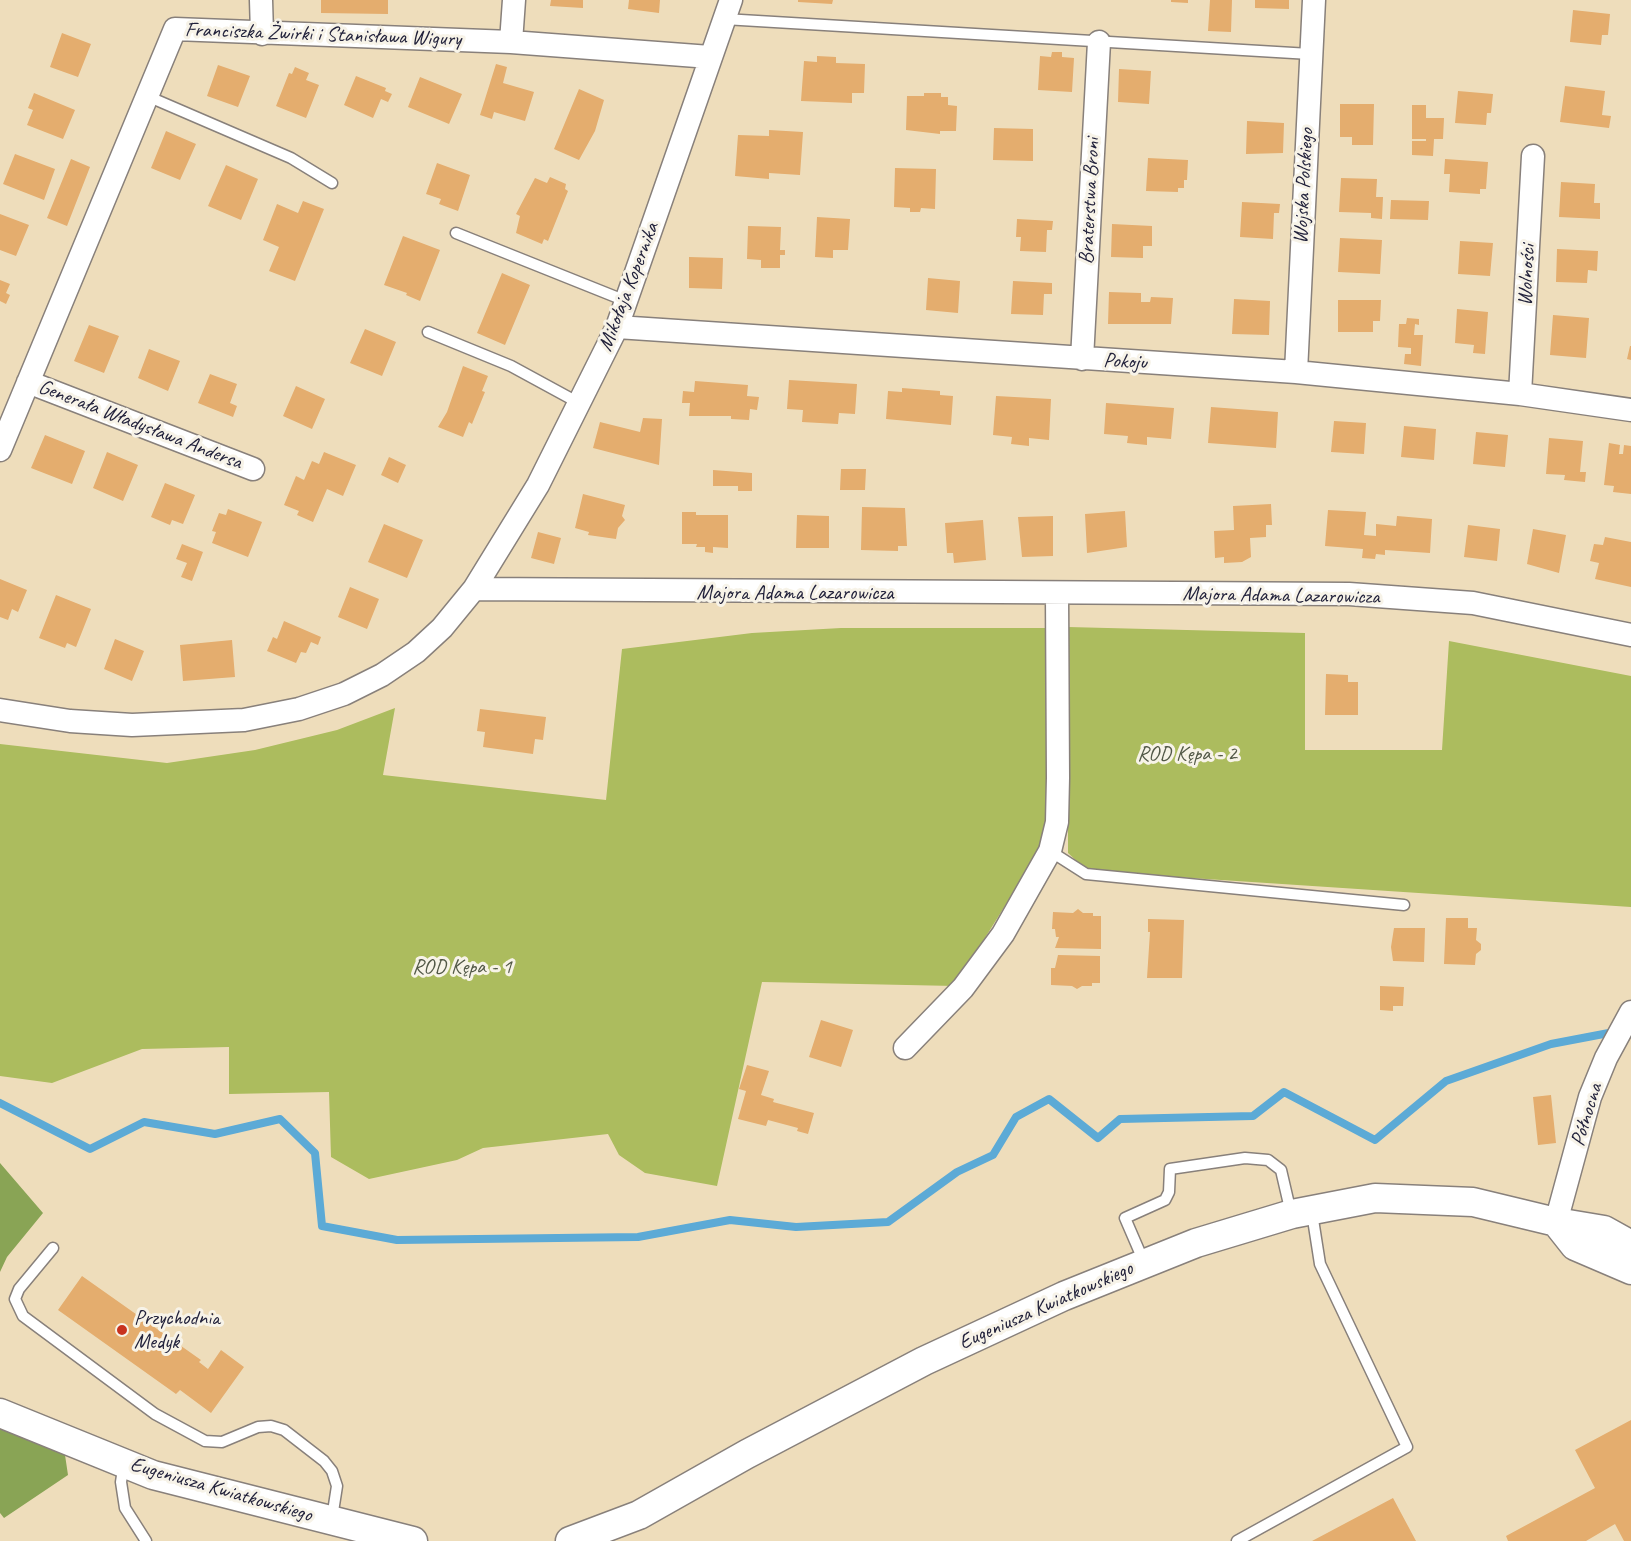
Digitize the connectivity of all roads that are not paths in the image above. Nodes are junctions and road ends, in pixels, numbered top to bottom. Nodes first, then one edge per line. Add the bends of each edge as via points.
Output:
1 (261, 0) edge
2 (514, 0) edge
3 (1314, 0) edge
4 (727, 10) edge
5 (262, 34) junction
6 (511, 42) junction
7 (1099, 42) junction
8 (1310, 54) junction
9 (710, 57) junction
10 (147, 96) junction
11 (1533, 156) dead end
12 (332, 183) dead end
13 (456, 232) dead end
14 (626, 302) junction
15 (617, 327) junction
16 (428, 332) dead end
17 (1082, 359) junction
18 (1296, 372) junction
19 (28, 382) junction
20 (1520, 394) junction
21 (579, 403) junction
22 (1631, 410) edge
23 (0, 450) edge
24 (253, 469) dead end
25 (474, 589) junction
26 (1057, 594) junction
27 (1631, 635) edge
28 (0, 710) edge
29 (1050, 851) junction
30 (1404, 905) dead end
31 (1628, 1016) edge
32 (905, 1048) dead end
33 (1301, 1212) junction
34 (1556, 1222) junction
35 (1631, 1245) edge
36 (52, 1248) dead end
37 (1144, 1262) junction
38 (1631, 1270) edge
39 (0, 1413) edge
40 (124, 1463) junction
41 (331, 1521) junction
42 (146, 1541) edge
43 (413, 1541) edge
44 (570, 1541) edge
45 (1237, 1541) edge

1 - 5 street
2 - 6 street
3 - 8 street, Wojska Polskiego
4 - 7 lane
4 - 9 street, Mikołaja Kopernika
5 - 6 street, Franciszka Żwirki i Stanisława Wigury
5 - 10 street, Franciszka Żwirki i Stanisława Wigury via 175,29
6 - 9 street, Franciszka Żwirki i Stanisława Wigury
7 - 8 lane
7 - 17 street, Braterstwa Broni
8 - 18 street, Wojska Polskiego
9 - 14 street, Mikołaja Kopernika
10 - 12 lane via 291,158
10 - 19 street, Franciszka Żwirki i Stanisława Wigury
11 - 20 street, Wolności
13 - 14 lane
14 - 15 street, Mikołaja Kopernika
15 - 17 street, Pokoju
15 - 21 street, Mikołaja Kopernika
16 - 21 lane via 511,366
17 - 18 street, Pokoju
18 - 20 street, Pokoju
19 - 23 street, Franciszka Żwirki i Stanisława Wigury
19 - 24 street, Generała Władysława Andersa
20 - 22 street, Pokoju
21 - 25 street, Mikołaja Kopernika via 538,485
25 - 26 street, Majora Adama Lazarowicza
25 - 28 street via 442,628 408,658 344,694 299,709 244,720 132,725 70,721
26 - 27 street, Majora Adama Lazarowicza via 1350,594 1473,603
26 - 29 street via 1058,789 1057,822
29 - 30 lane via 1086,874
29 - 32 street via 1003,934 963,988
31 - 34 street, Północna via 1590,1097
33 - 34 street, Eugeniusza Kwiatkowskiego via 1375,1197 1421,1198 1473,1202
33 - 37 street, Eugeniusza Kwiatkowskiego
33 - 37 lane via 1281,1170 1268,1160 1245,1158 1170,1168 1165,1200 1125,1218
33 - 45 lane via 1320,1264 1407,1448
34 - 35 street, Eugeniusza Kwiatkowskiego via 1604,1230
34 - 38 street via 1575,1246
36 - 41 lane via 19,1289 15,1299 23,1316 155,1414 205,1441 222,1442 258,1427 284,1430 332,1471 337,1486
37 - 44 street, Eugeniusza Kwiatkowskiego via 924,1361 639,1515
39 - 40 street, Eugeniusza Kwiatkowskiego
40 - 41 street, Eugeniusza Kwiatkowskiego via 153,1475
40 - 42 lane via 124,1508
41 - 43 street, Eugeniusza Kwiatkowskiego

